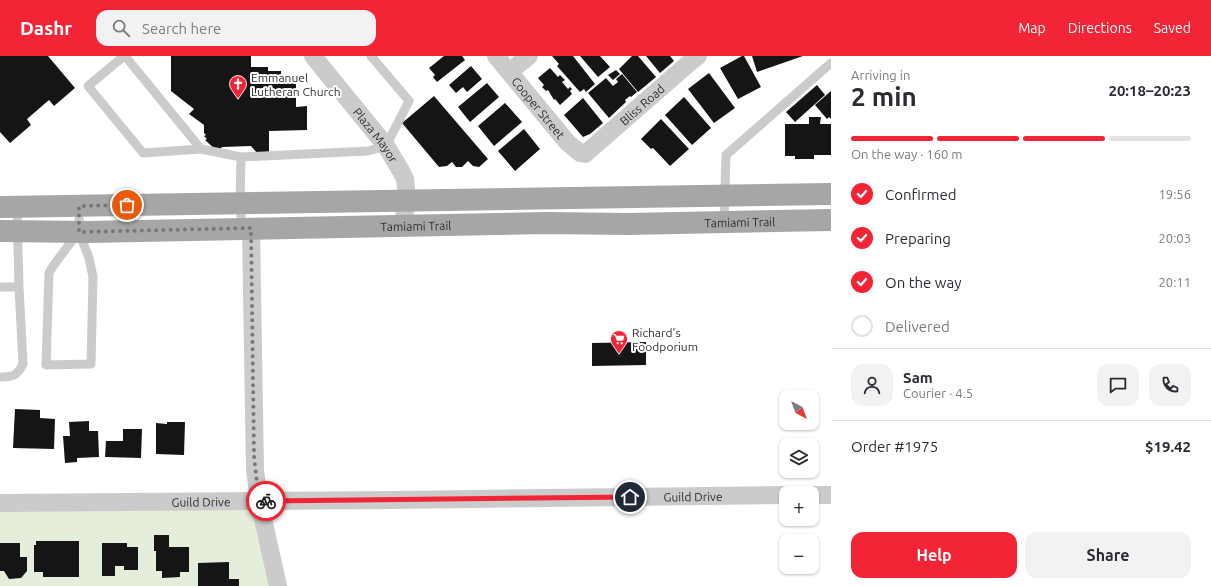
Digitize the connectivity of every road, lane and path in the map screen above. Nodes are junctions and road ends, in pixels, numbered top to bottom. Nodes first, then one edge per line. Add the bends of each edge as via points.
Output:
1 (125, 56) edge
2 (313, 56) edge
3 (371, 56) edge
4 (496, 56) edge
5 (529, 56) edge
6 (698, 56) edge
7 (831, 63) edge
8 (509, 72) junction
9 (386, 146) junction
10 (201, 149) junction
11 (585, 154) joint
12 (241, 157) junction
13 (831, 194) edge
14 (724, 196) junction
15 (406, 201) junction
16 (240, 204) junction
17 (79, 206) junction
18 (8, 207) edge
19 (831, 220) edge
20 (724, 222) junction
21 (404, 226) junction
22 (246, 229) junction
23 (9, 231) edge
24 (79, 232) junction
25 (0, 287) edge
26 (19, 287) junction
27 (0, 377) edge
28 (779, 495) edge
29 (819, 495) edge
30 (831, 495) edge
31 (259, 501) junction
32 (0, 502) edge
33 (278, 586) edge

1 - 10 lane
1 - 10 lane via 88,86 143,153
2 - 9 street, Plaza Mayor
3 - 9 lane via 409,101
4 - 8 street, Cooper Street
5 - 8 street
6 - 11 street, Bliss Road
7 - 14 lane via 726,155
8 - 11 street, Cooper Street via 566,142
9 - 12 lane via 368,151
9 - 15 street, Plaza Mayor via 405,179
10 - 12 lane
12 - 16 lane
13 - 14 main road
14 - 15 main road
14 - 20 lane
15 - 16 main road
15 - 21 street, Plaza Mayor
16 - 17 main road
16 - 22 lane
17 - 18 main road
17 - 24 lane
18 - 23 lane
19 - 20 main road, Tamiami Trail
20 - 21 main road, Tamiami Trail
21 - 22 main road, Tamiami Trail
22 - 24 main road, Tamiami Trail
22 - 31 street via 254,456
23 - 24 main road, Tamiami Trail
23 - 26 lane
24 - 24 lane via 93,278 91,364 46,365 49,273
25 - 26 lane
26 - 27 lane via 23,364 12,377
28 - 31 street, Guild Drive
29 - 30 street
31 - 32 street, Guild Drive
31 - 33 street

